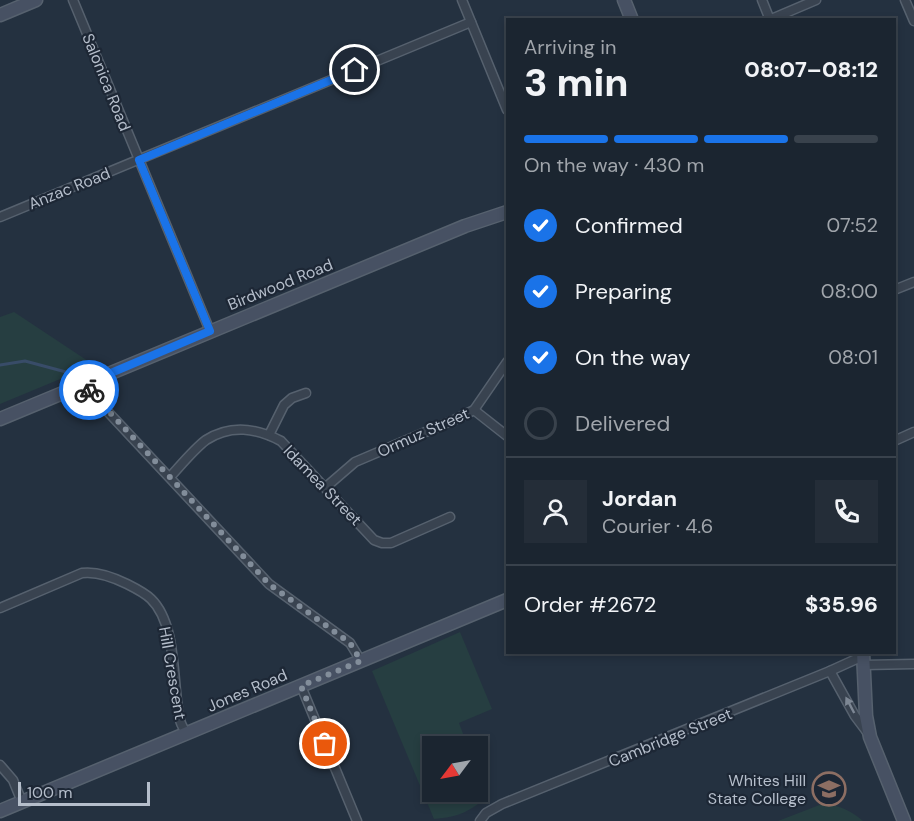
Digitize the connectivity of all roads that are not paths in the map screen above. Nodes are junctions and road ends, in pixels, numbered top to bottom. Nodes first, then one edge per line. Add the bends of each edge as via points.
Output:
1 (36, 0) edge
2 (73, 0) edge
3 (462, 0) edge
4 (624, 0) edge
5 (762, 0) edge
6 (816, 0) edge
7 (905, 0) edge
8 (0, 15) edge
9 (631, 18) edge
10 (770, 18) edge
11 (772, 18) edge
12 (914, 21) edge
13 (471, 22) junction
14 (506, 108) edge
15 (139, 160) junction
16 (506, 212) edge
17 (0, 217) edge
18 (914, 282) edge
19 (896, 289) edge
20 (210, 331) junction
21 (506, 363) edge
22 (85, 384) junction
23 (306, 393) dead end
24 (474, 410) junction
25 (0, 418) edge
26 (914, 432) edge
27 (269, 435) junction
28 (506, 435) edge
29 (896, 440) edge
30 (170, 477) junction
31 (326, 487) junction
32 (450, 517) dead end
33 (506, 600) edge
34 (0, 608) edge
35 (863, 658) edge
36 (361, 661) junction
37 (914, 664) edge
38 (830, 671) junction
39 (301, 686) junction
40 (186, 734) junction
41 (870, 738) junction
42 (0, 765) edge
43 (22, 801) junction
44 (0, 811) edge
45 (357, 821) edge
46 (480, 821) edge
47 (904, 821) edge

1 - 8 street
2 - 15 street, Salonica Road
3 - 13 street
4 - 9 street
5 - 10 street
6 - 11 street
7 - 12 street
13 - 14 street
13 - 15 street, Anzac Road
15 - 17 street, Anzac Road
15 - 20 street, Salonica Road
16 - 20 street, Birdwood Road
18 - 19 street
20 - 22 street, Birdwood Road
21 - 24 street, Ormuz Street
22 - 25 street, Birdwood Road
22 - 30 street
23 - 27 street via 284,405
24 - 28 street
24 - 31 street, Ormuz Street via 355,462
26 - 29 street
27 - 30 street, Idamea Street via 237,429 220,433 205,441
27 - 31 street, Idamea Street via 281,441
30 - 36 street via 269,584 350,643
31 - 32 street, Idamea Street via 374,540 382,543 391,543
33 - 36 street, Jones Road
34 - 40 street, Hill Crescent via 82,573 92,572 132,586 151,599 166,625 180,721
35 - 37 street
35 - 38 street, Cambridge Street
35 - 41 street
36 - 39 street, Jones Road
41 -> 38 street
38 - 46 street, Cambridge Street via 502,804
39 - 40 street, Jones Road
39 - 45 street
40 - 43 street, Jones Road
41 - 47 street
42 - 43 street
43 - 44 street, Jones Road

